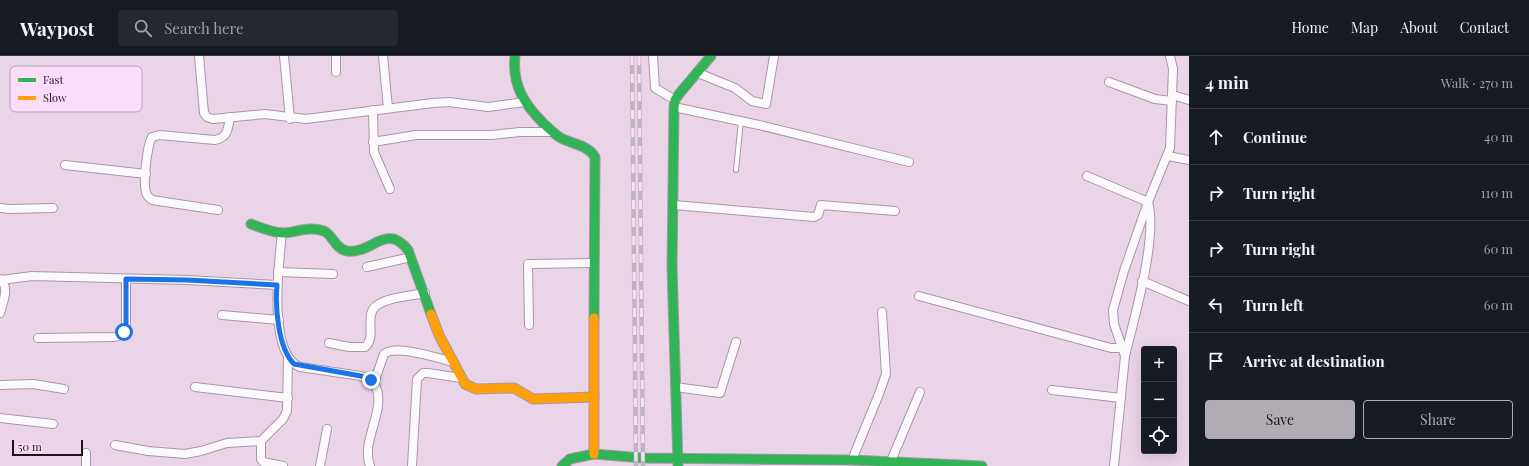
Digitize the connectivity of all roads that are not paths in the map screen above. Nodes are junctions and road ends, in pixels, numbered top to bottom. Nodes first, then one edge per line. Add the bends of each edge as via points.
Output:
1 (199, 56) edge
2 (284, 56) edge
3 (336, 56) edge
4 (382, 56) edge
5 (514, 56) edge
6 (653, 56) edge
7 (711, 56) edge
8 (774, 56) edge
9 (1170, 56) edge
10 (336, 72) dead end
11 (698, 73) junction
12 (1109, 82) dead end
13 (1172, 98) junction
14 (1189, 100) edge
15 (525, 102) junction
16 (675, 104) junction
17 (388, 108) junction
18 (373, 110) junction
19 (230, 117) junction
20 (290, 118) junction
21 (741, 121) junction
22 (553, 132) junction
23 (373, 142) junction
24 (1168, 156) junction
25 (1189, 160) edge
26 (909, 162) dead end
27 (65, 165) dead end
28 (736, 170) dead end
29 (146, 174) junction
30 (1087, 176) dead end
31 (390, 189) dead end
32 (1148, 202) junction
33 (674, 206) junction
34 (0, 208) edge
35 (53, 208) dead end
36 (218, 210) dead end
37 (895, 211) dead end
38 (251, 224) dead end
39 (282, 233) junction
40 (411, 257) junction
41 (594, 263) junction
42 (367, 267) dead end
43 (278, 272) junction
44 (333, 274) dead end
45 (1, 279) edge
46 (126, 279) junction
47 (1142, 281) junction
48 (277, 285) junction
49 (425, 293) junction
50 (919, 296) dead end
51 (1189, 300) edge
52 (882, 312) dead end
53 (0, 313) edge
54 (222, 315) dead end
55 (279, 320) junction
56 (529, 325) dead end
57 (38, 338) dead end
58 (736, 342) dead end
59 (329, 343) dead end
60 (1122, 348) junction
61 (1125, 356) junction
62 (288, 358) junction
63 (453, 362) junction
64 (461, 378) junction
65 (374, 383) junction
66 (0, 385) edge
67 (195, 387) dead end
68 (675, 387) junction
69 (64, 390) dead end
70 (1052, 390) dead end
71 (920, 392) dead end
72 (594, 397) junction
73 (288, 398) junction
74 (1121, 398) junction
75 (0, 418) edge
76 (53, 424) dead end
77 (327, 429) dead end
78 (261, 441) junction
79 (115, 445) dead end
80 (86, 453) dead end
81 (594, 454) junction
82 (852, 460) junction
83 (891, 461) junction
84 (678, 462) edge
85 (764, 463) edge
86 (86, 466) edge
87 (283, 466) edge
88 (320, 466) edge
89 (370, 466) edge
90 (412, 466) edge
91 (562, 466) edge
92 (900, 466) edge
93 (982, 466) edge
94 (1114, 466) edge

1 - 19 street via 206,117
2 - 20 street
3 - 10 street
4 - 17 street
5 - 15 street via 515,79
6 - 16 street via 655,88
7 - 11 street
8 - 11 street via 766,104 752,101 735,88
9 - 13 street via 1173,62
11 - 16 street
12 - 13 street via 1155,99
13 - 14 street
13 - 24 street via 1172,139
15 - 17 street via 488,107 449,102
15 - 22 street via 530,111
16 - 21 street
16 - 33 street
17 - 18 street
18 - 20 street via 324,118
18 - 23 street
19 - 20 street via 265,114
19 - 29 street via 227,134 222,139 159,135 152,138 148,145
21 - 26 street
21 - 28 lane
22 - 23 street via 520,132 492,136 416,136
22 - 41 street via 594,154
23 - 31 street via 374,152
24 - 25 street
24 - 32 street
27 - 29 street
29 - 36 street via 145,188 152,200
30 - 32 street
32 - 47 street via 1151,226
32 - 60 street via 1113,310 1114,324
33 - 37 street via 814,217 818,215 821,205
33 - 68 street via 672,266
34 - 35 street
38 - 39 street
39 - 40 street via 318,230 325,232 336,246 350,252 386,239 397,238 405,245
39 - 43 street
40 - 42 street
40 - 49 street
41 - 56 street via 528,264
41 - 72 street
43 - 44 street
43 - 48 street
45 - 46 street via 32,276
45 - 53 street via 5,288
46 - 48 street
46 - 57 street via 126,324 122,335
47 - 51 street
47 - 61 street
48 - 55 street
49 - 59 street via 385,302 373,309 369,341 365,347
49 - 63 street via 439,335
50 - 60 street via 1111,348
52 - 82 street via 886,374
54 - 55 street
55 - 62 street
58 - 68 street via 720,393
60 - 61 street
61 - 74 street
62 - 65 street via 300,367 361,376
62 - 73 street
63 - 64 street
63 - 65 street via 391,350 384,354
64 - 72 street via 469,387 514,388 533,399
64 - 90 street via 428,372 417,379
65 - 89 street via 378,396 368,451
66 - 69 street via 33,384
67 - 73 street
68 - 84 street
70 - 74 street
71 - 83 street
72 - 81 street
73 - 78 street via 286,416
74 - 94 street
75 - 76 street
77 - 88 street
78 - 79 street via 228,443 201,452 185,454
78 - 87 street via 261,460
80 - 86 street
81 - 84 street
81 - 91 street via 570,459
82 - 83 street
82 - 85 street
83 - 92 street
83 - 93 street
84 - 85 street

